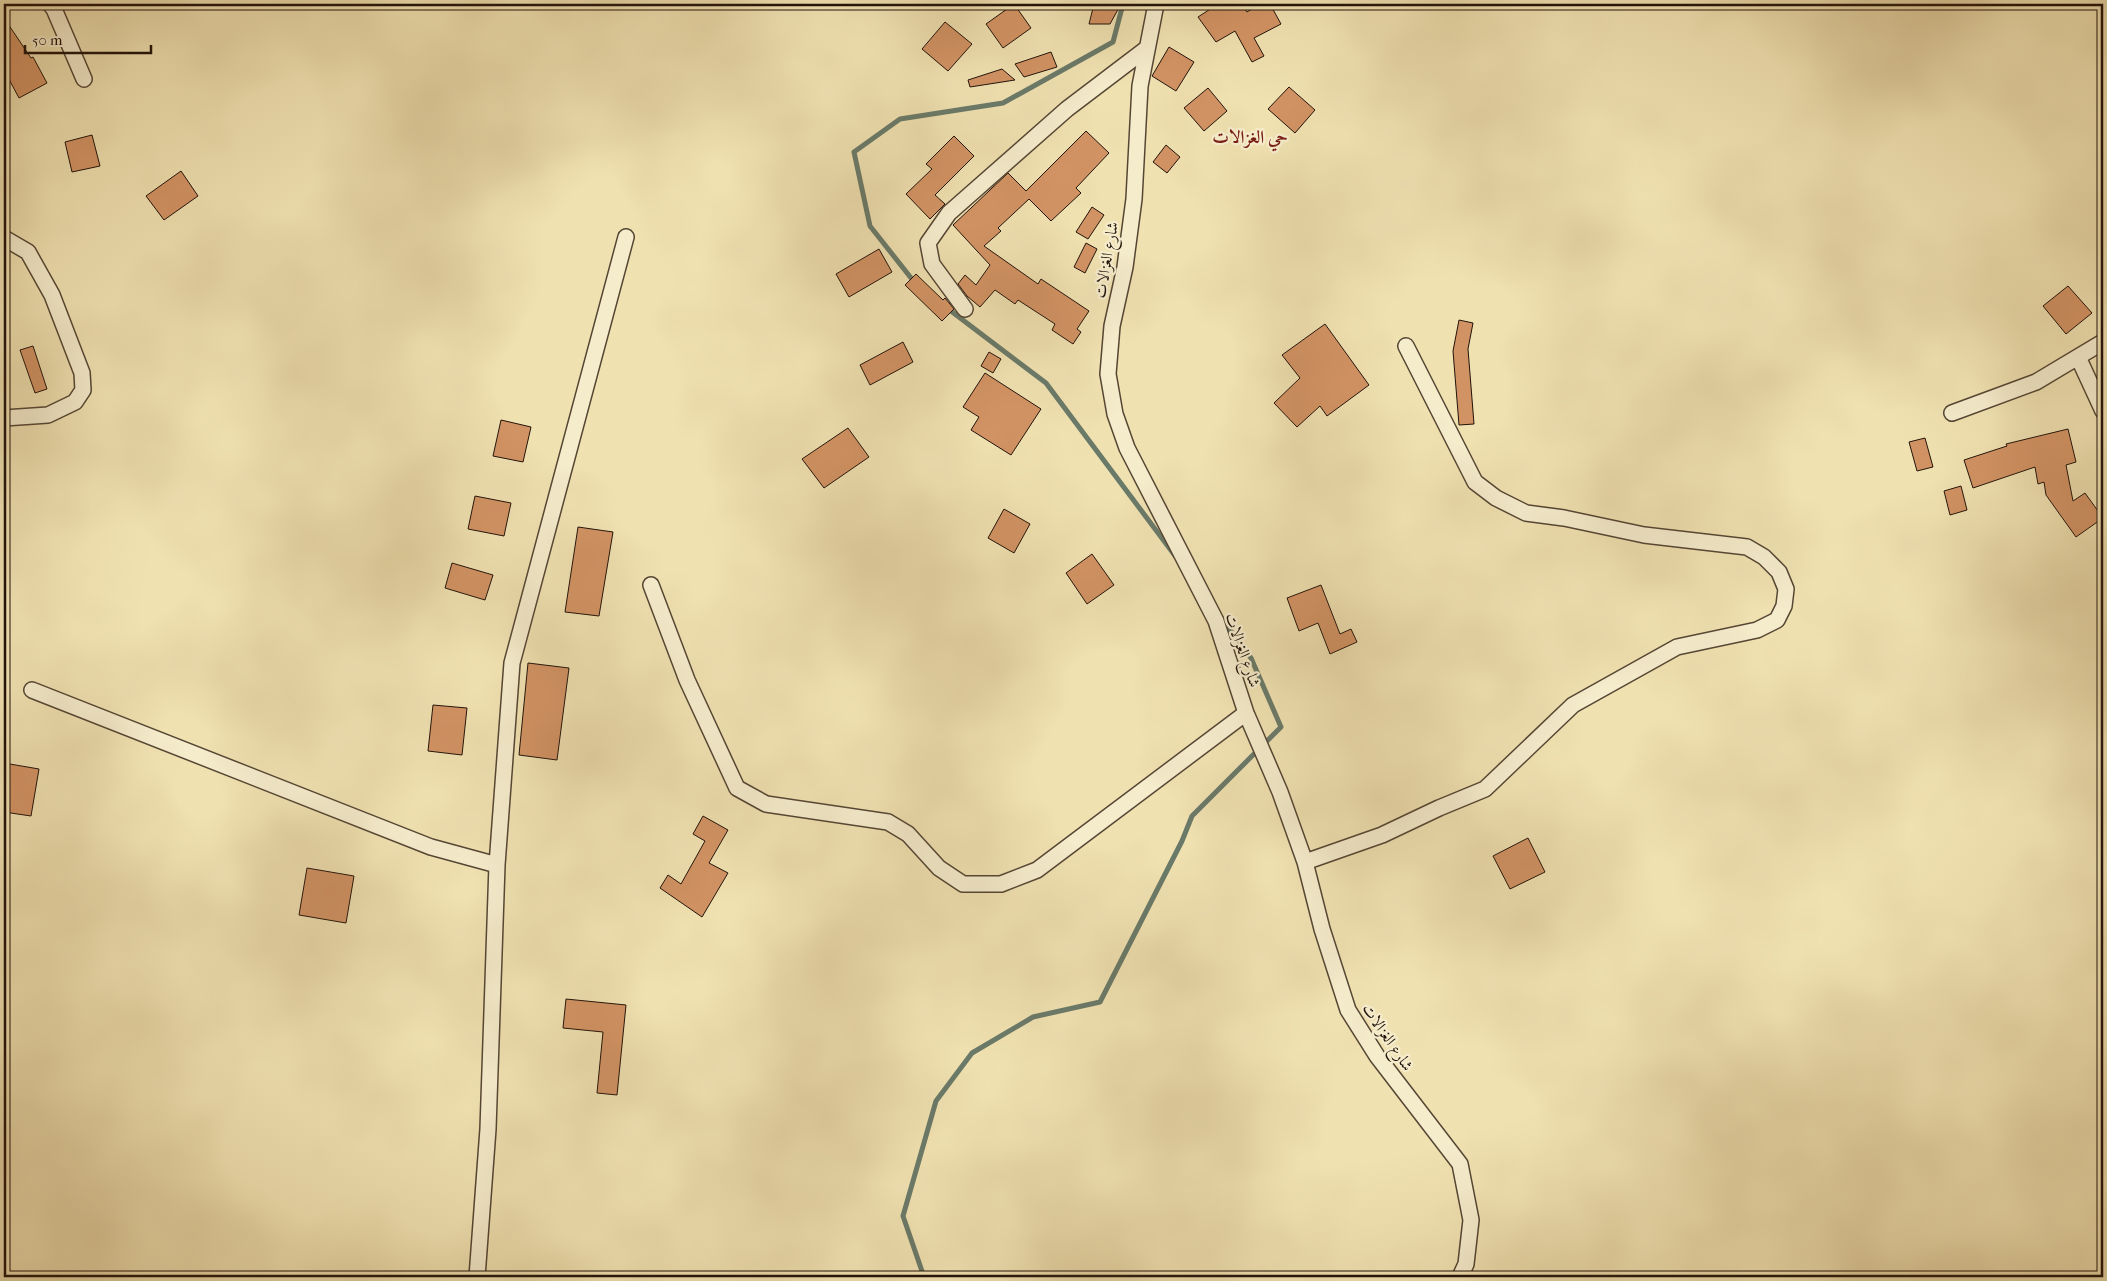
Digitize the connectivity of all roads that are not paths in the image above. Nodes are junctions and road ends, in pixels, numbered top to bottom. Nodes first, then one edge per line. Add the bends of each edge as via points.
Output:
1 (50, 4) edge
2 (1156, 4) edge
3 (1146, 49) junction
4 (84, 79) dead end
5 (626, 237) dead end
6 (4, 238) edge
7 (965, 309) dead end
8 (2103, 342) edge
9 (1406, 346) dead end
10 (2078, 357) junction
11 (2103, 411) edge
12 (1952, 413) dead end
13 (4, 418) edge
14 (651, 585) dead end
15 (32, 690) dead end
16 (1246, 713) junction
17 (1305, 862) junction
18 (496, 865) junction
19 (477, 1277) edge
20 (1460, 1277) edge

1 - 4 street
2 - 3 street, شارع الغزالات
3 - 7 street via 1067,109 948,213 938,227 928,243 932,264
3 - 16 street, شارع الغزالات via 1140,86 1134,199 1125,266 1112,326 1108,374 1115,414 1127,448 1216,621
5 - 18 street via 512,663
6 - 13 street via 28,252 52,295 82,373 83,390 75,402 48,415
8 - 10 street
9 - 17 street via 1475,482 1496,498 1526,513 1644,535 1747,547 1764,557 1778,572 1786,589 1784,606 1777,620 1757,630 1678,646 1573,705 1485,789 1382,835
10 - 11 street
10 - 12 street via 2036,382
14 - 16 street via 686,680 737,788 766,804 888,822 908,834 939,868 963,884 1001,884 1037,870
15 - 18 street via 431,847
16 - 17 street, شارع الغزالات via 1280,792
17 - 20 street, شارع الغزالات via 1348,1010 1377,1056 1460,1164 1471,1220 1466,1264
18 - 19 street via 488,1129

